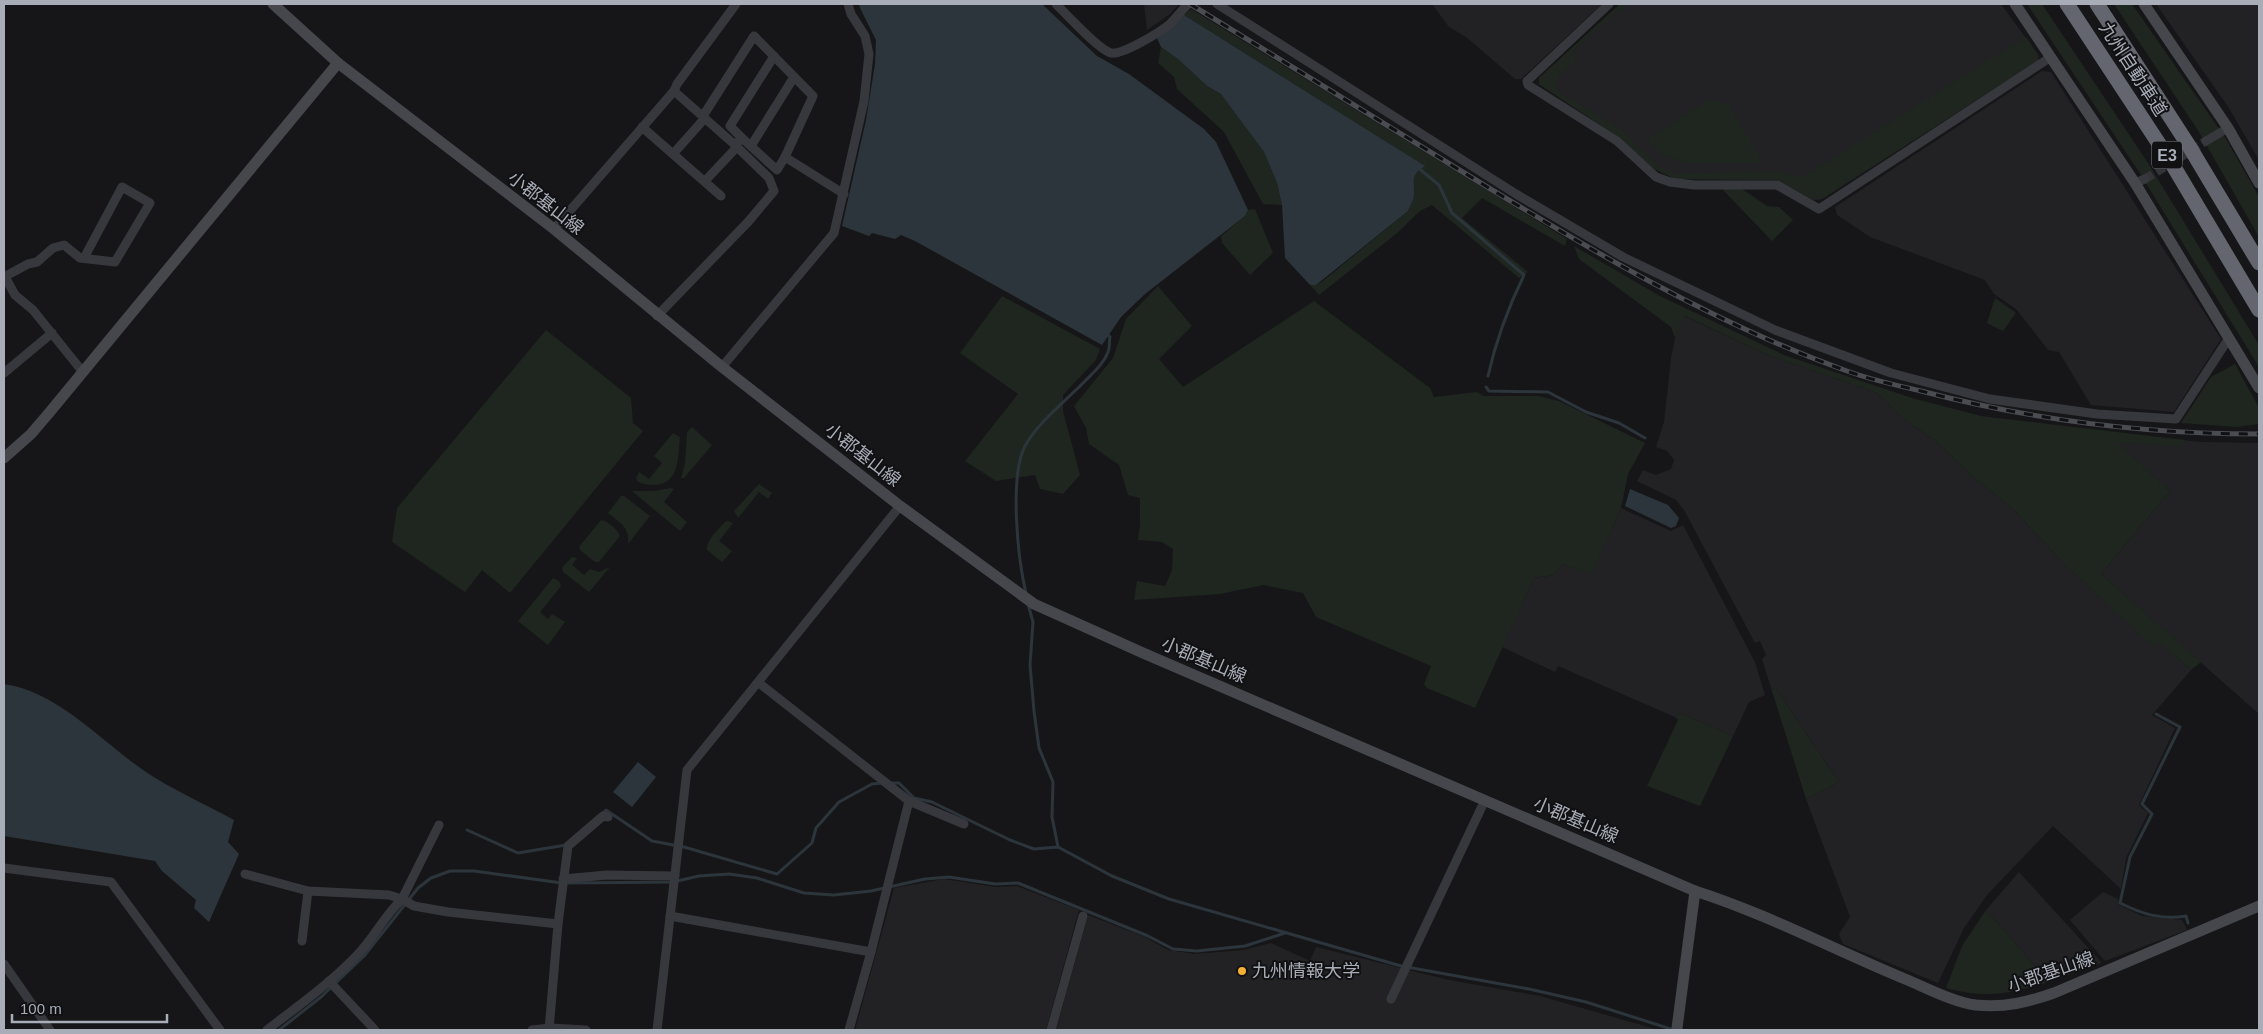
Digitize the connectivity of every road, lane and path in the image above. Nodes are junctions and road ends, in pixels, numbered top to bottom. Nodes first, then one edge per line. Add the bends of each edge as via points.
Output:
1 (273, 4) edge
2 (736, 4) edge
3 (848, 4) edge
4 (1056, 4) edge
5 (1188, 4) edge
6 (1217, 4) edge
7 (1609, 4) edge
8 (2015, 4) edge
9 (2067, 4) edge
10 (2096, 4) edge
11 (2144, 4) edge
12 (774, 56) junction
13 (2051, 57) junction
14 (338, 63) junction
15 (794, 77) junction
16 (674, 91) junction
17 (704, 117) junction
18 (642, 127) junction
19 (2228, 128) junction
20 (742, 138) junction
21 (2206, 141) tunnel mouth
22 (736, 146) junction
23 (751, 146) junction
24 (673, 154) junction
25 (784, 157) junction
26 (705, 181) junction
27 (2259, 183) edge
28 (844, 194) junction
29 (721, 196) dead end
30 (554, 230) junction
31 (84, 258) junction
32 (2259, 263) edge
33 (4, 276) edge
34 (2259, 310) edge
35 (657, 316) junction
36 (52, 333) junction
37 (2229, 338) junction
38 (722, 367) junction
39 (82, 371) junction
40 (4, 373) edge
41 (2259, 388) edge
42 (4, 458) edge
43 (900, 506) junction
44 (759, 683) junction
45 (1485, 800) junction
46 (909, 801) junction
47 (608, 817) dead end
48 (964, 824) dead end
49 (439, 825) dead end
50 (4, 868) edge
51 (245, 874) dead end
52 (675, 876) junction
53 (563, 879) junction
54 (308, 891) junction
55 (1695, 891) junction
56 (402, 899) junction
57 (2259, 906) edge
58 (670, 916) junction
59 (1084, 916) dead end
60 (558, 924) junction
61 (302, 941) dead end
62 (871, 952) junction
63 (4, 964) edge
64 (330, 981) junction
65 (1390, 998) dead end
66 (1677, 1028) dead end
67 (549, 1029) edge
68 (50, 1030) edge
69 (220, 1030) edge
70 (267, 1030) edge
71 (375, 1030) edge
72 (532, 1030) edge
73 (586, 1030) edge
74 (657, 1030) edge
75 (848, 1030) edge
76 (1051, 1030) edge

1 - 14 main road, 小郡基山線
2 - 16 street
3 - 28 street via 866,36 869,54 864,101
4 - 5 street via 1101,48 1111,53 1133,47 1168,25
6 - 37 street via 1516,194 1623,257 1775,330 1891,373 1990,399 2097,414 2176,419
7 - 13 street via 1527,81 1528,86 1617,141 1656,177 1694,185 1777,185 1819,209
8 - 13 main road
9 - 34 highway, 九州自動車道 / E3 via 2171,162
10 - 32 highway, 九州自動車道 / E3 via 2189,146
11 - 19 main road
12 - 15 street
12 - 17 street via 754,36
12 - 20 street via 730,126
13 - 37 main road via 2140,181
14 - 30 main road, 小郡基山線
14 - 39 main road
15 - 23 street
15 - 25 street via 813,96
16 - 17 street
16 - 18 street
17 - 22 street
17 - 24 street
18 - 24 street
18 - 30 street
19 - 21 street
19 - 27 main road
20 - 22 street
20 - 23 street
22 - 26 street
22 - 35 street via 769,178 774,192
23 - 25 street via 778,170
24 - 26 street
25 - 28 street
26 - 29 street
28 - 38 street via 834,233
30 - 35 main road, 小郡基山線
31 - 31 street via 115,262 150,203 122,187
31 - 33 street via 64,245
33 - 36 street via 16,295
35 - 38 main road, 小郡基山線
36 - 39 street
36 - 40 street
37 - 41 main road
38 - 43 main road, 小郡基山線
39 - 42 main road via 31,434
43 - 44 street
43 - 45 main road, 小郡基山線 via 1034,603
44 - 46 street
44 - 52 street via 687,770
45 - 55 main road, 小郡基山線
45 - 65 street
46 - 48 street
46 - 62 street
47 - 53 street via 604,816 568,846
49 - 56 street
50 - 69 street via 111,882
51 - 54 street
52 - 53 street
52 - 58 street
53 - 60 street
54 - 56 street
54 - 61 street
55 - 57 main road, 小郡基山線 via 1724,900 1848,956 1964,1002 2002,1006 2022,1004 2054,993
55 - 66 main road
56 - 60 street via 414,906 448,912
56 - 64 street via 360,952
58 - 62 street
58 - 74 street
59 - 76 street
60 - 67 street
62 - 75 street
63 - 68 street
64 - 70 street
64 - 71 street
67 - 72 street
67 - 73 street

